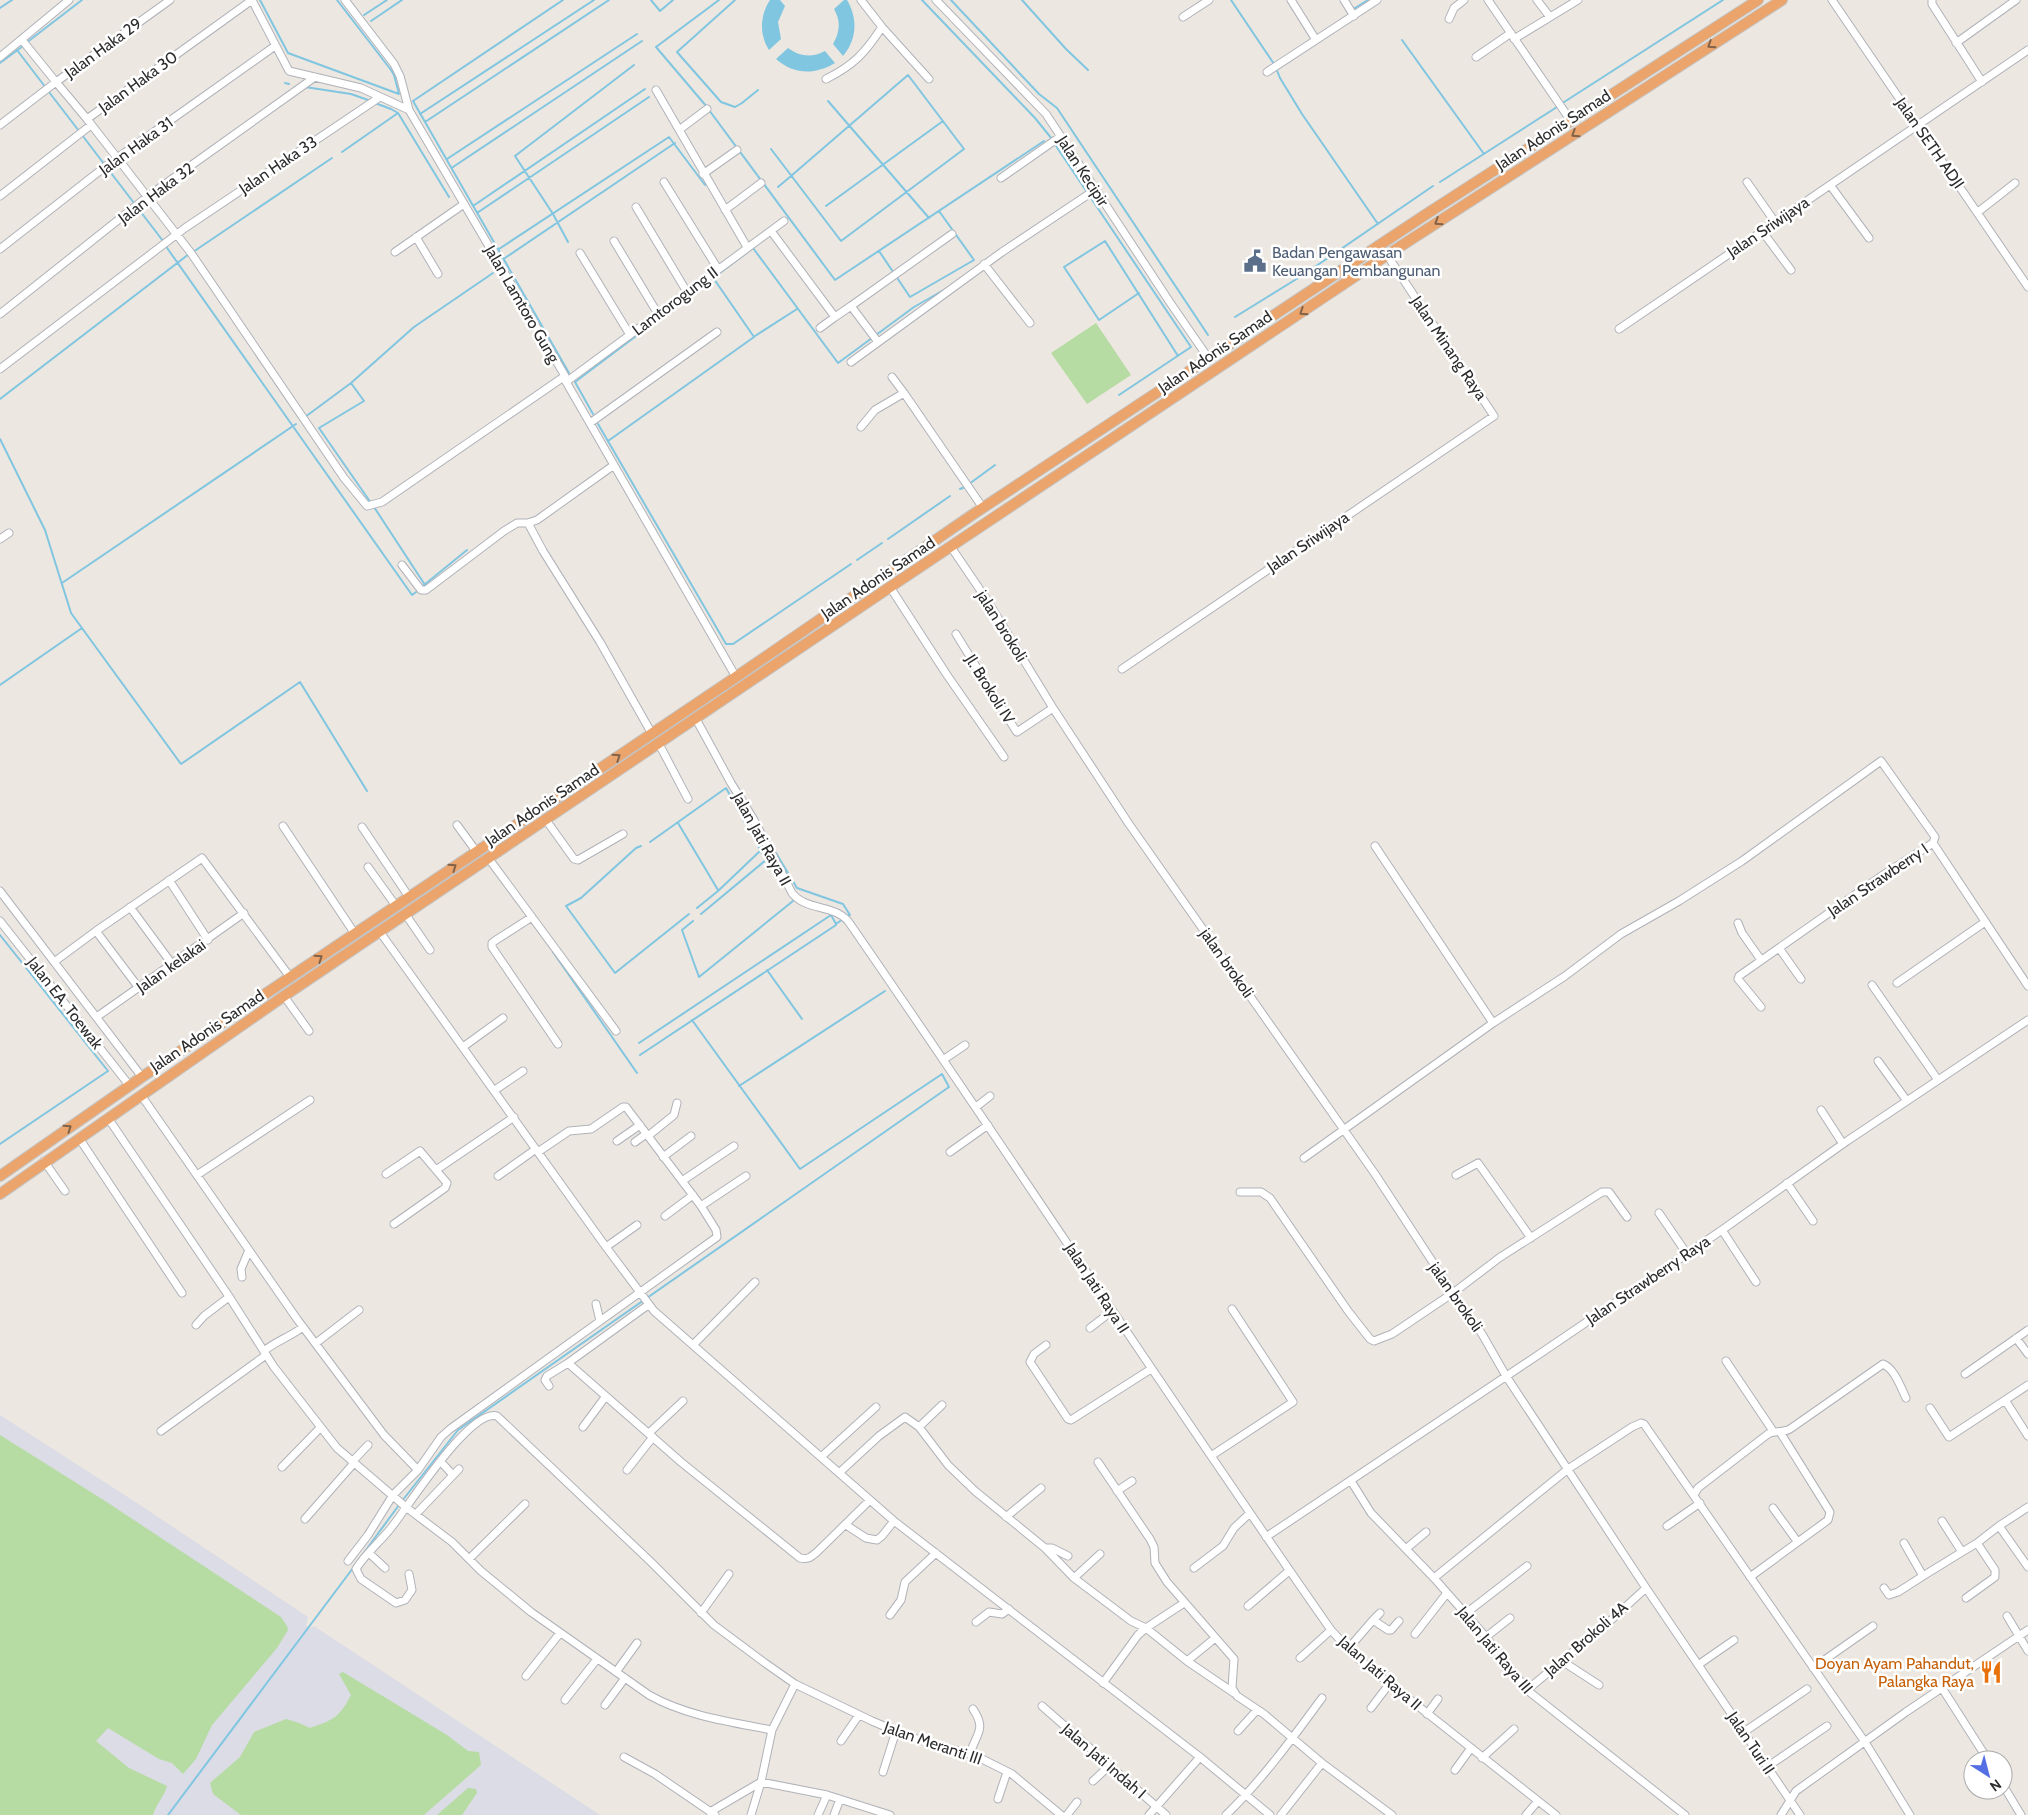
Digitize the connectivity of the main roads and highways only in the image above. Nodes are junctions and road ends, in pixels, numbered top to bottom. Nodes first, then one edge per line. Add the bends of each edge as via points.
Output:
1 (1758, 0) edge
2 (1782, 0) edge
3 (1721, 26) junction
4 (1728, 34) junction
5 (1447, 201) junction
6 (1455, 212) junction
7 (1075, 448) junction
8 (1082, 459) junction
9 (53, 1139) junction
10 (61, 1150) junction
11 (0, 1176) edge
12 (0, 1194) edge

1 - 3 highway
2 - 4 highway, Jalan Adonis Samad
3 - 4 highway
3 - 5 highway
4 -> 6 highway, Jalan Adonis Samad
5 - 6 highway
5 - 7 highway
6 -> 8 highway, Jalan Adonis Samad
7 - 8 highway
9 -> 7 highway via 352,930 396,906
8 - 10 highway, Jalan Adonis Samad via 284,996
9 - 10 highway
9 - 11 highway
10 - 12 highway, Jalan Adonis Samad

